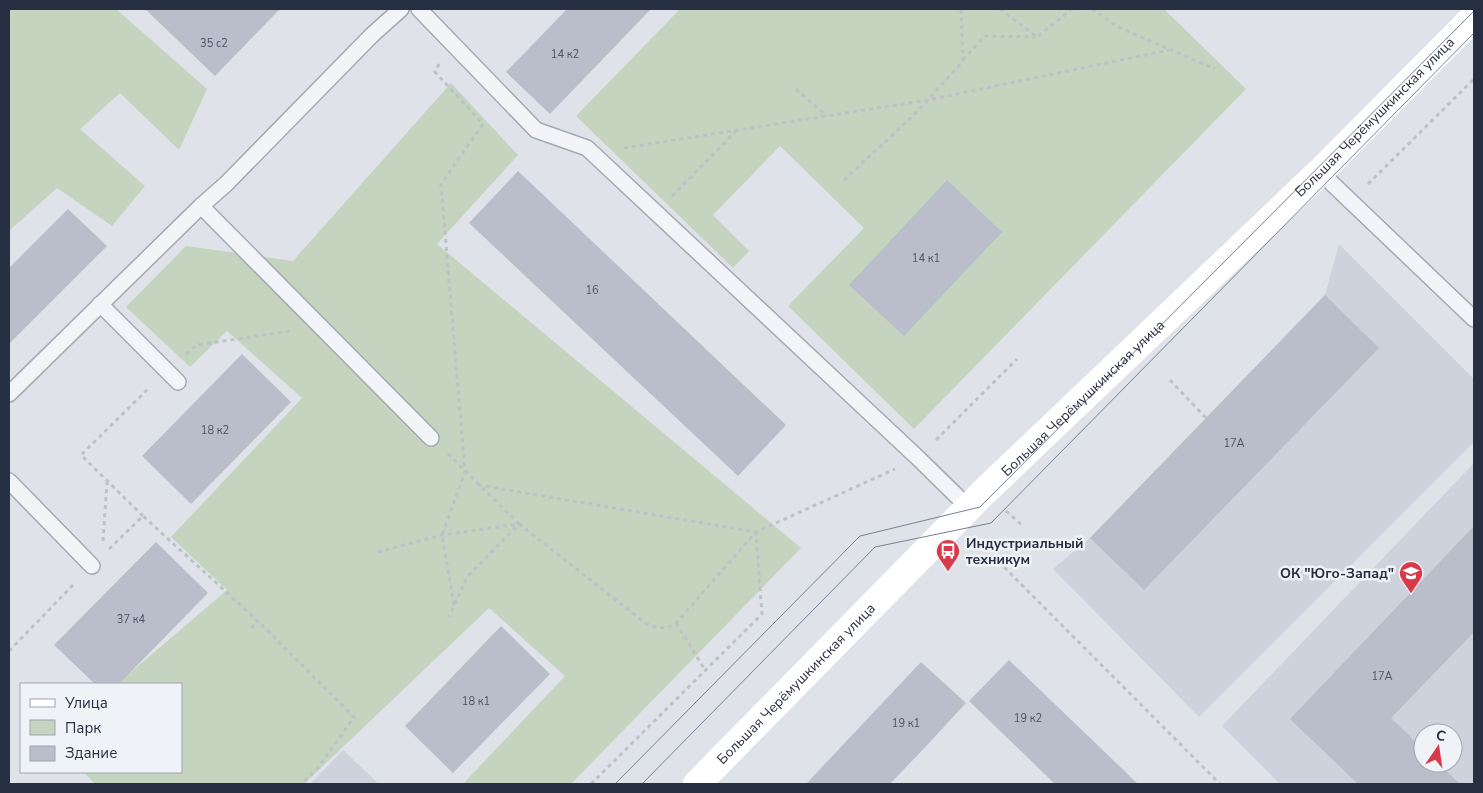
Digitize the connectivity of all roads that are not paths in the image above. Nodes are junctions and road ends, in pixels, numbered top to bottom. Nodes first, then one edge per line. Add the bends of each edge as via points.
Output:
1 (401, 9) edge
2 (419, 9) edge
3 (1474, 17) edge
4 (1320, 172) junction
5 (201, 206) junction
6 (100, 304) junction
7 (1474, 319) edge
8 (178, 382) dead end
9 (9, 394) edge
10 (431, 438) road end
11 (9, 481) edge
12 (969, 508) junction
13 (96, 561) road end
14 (697, 784) edge

1 - 5 lane
2 - 12 lane via 536,130 587,148
3 - 4 main road, Большая Черёмушкинская улица
4 - 7 lane
4 - 12 main road, Большая Черёмушкинская улица
5 - 6 lane
5 - 10 lane
6 - 8 lane
6 - 9 lane
11 - 13 lane
12 - 14 main road, Большая Черёмушкинская улица

